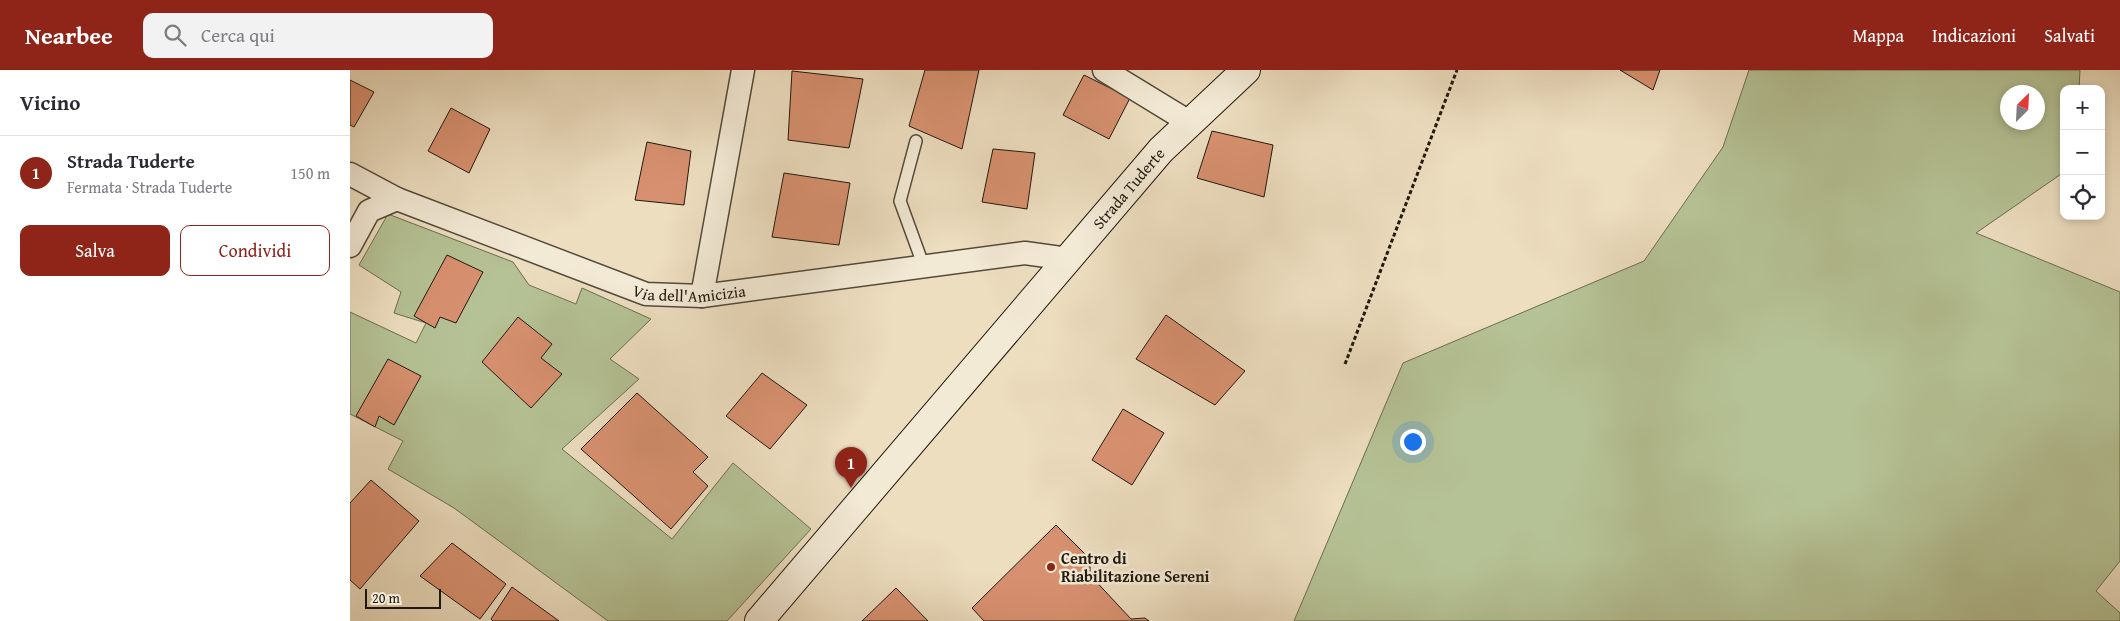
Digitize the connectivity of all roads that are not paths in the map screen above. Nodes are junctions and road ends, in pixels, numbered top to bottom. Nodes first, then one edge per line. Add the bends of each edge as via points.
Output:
1 (743, 70) edge
2 (1104, 70) edge
3 (1246, 70) edge
4 (1188, 122) junction
5 (916, 141) dead end
6 (350, 174) edge
7 (397, 199) junction
8 (350, 246) edge
9 (1068, 259) junction
10 (924, 266) junction
11 (702, 296) junction
12 (759, 621) edge

1 - 11 street
2 - 4 street
3 - 4 main road, Strada Tuderte
4 - 9 main road, Strada Tuderte
5 - 10 lane via 900,201
6 - 7 street, Via dell'Amicizia
7 - 8 street via 369,211
7 - 11 street, Via dell'Amicizia via 646,294
9 - 10 street, Via dell'Amicizia via 1025,253
9 - 12 main road, Strada Tuderte
10 - 11 street, Via dell'Amicizia

